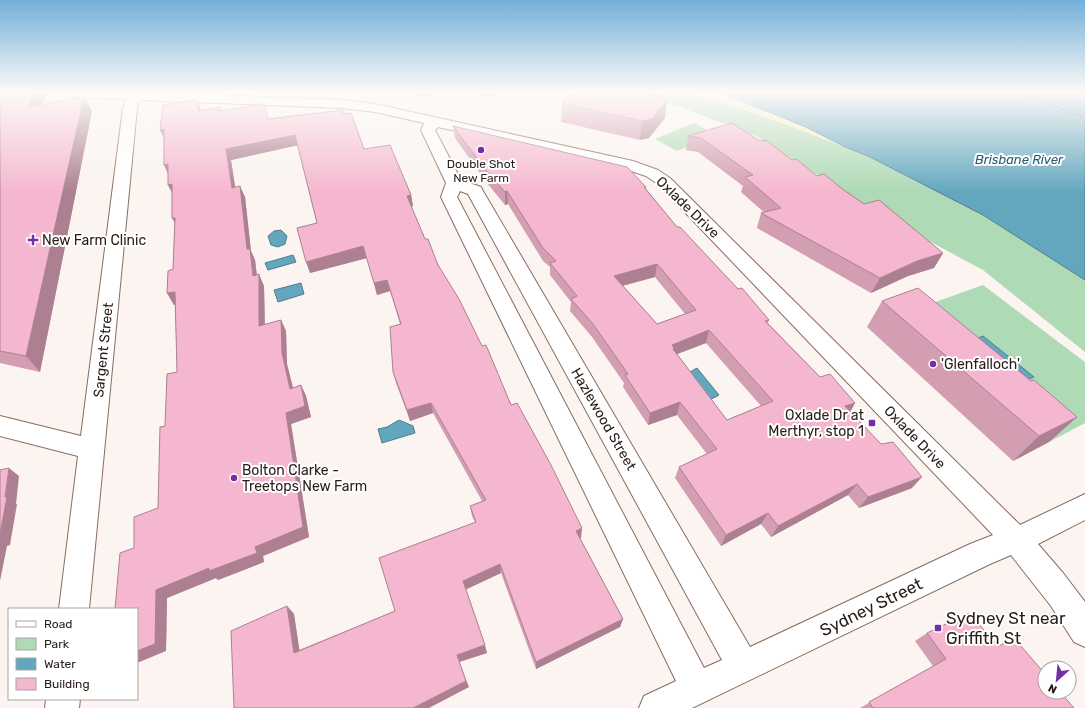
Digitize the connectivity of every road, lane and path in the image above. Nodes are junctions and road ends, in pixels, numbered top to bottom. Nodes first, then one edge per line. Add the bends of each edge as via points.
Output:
1 (128, 126) edge
2 (430, 126) edge
3 (458, 126) edge
4 (454, 183) junction
5 (0, 426) edge
6 (92, 449) junction
7 (1085, 506) edge
8 (1015, 539) junction
9 (74, 608) edge
10 (1085, 631) edge
11 (744, 667) junction
12 (697, 688) junction
13 (656, 708) edge

1 - 6 street, Sargent Street
2 - 4 street via 428,130
3 - 8 street, Oxlade Drive via 633,166 664,181
4 - 11 street, Hazlewood Street via 475,192
4 - 12 street via 449,197
5 - 6 street
6 - 9 street, Sargent Street
7 - 8 street, Sydney Street
8 - 10 street, Oxlade Drive via 1048,578
8 - 11 street, Sydney Street
11 - 12 street, Sydney Street
12 - 13 street, Sydney Street

